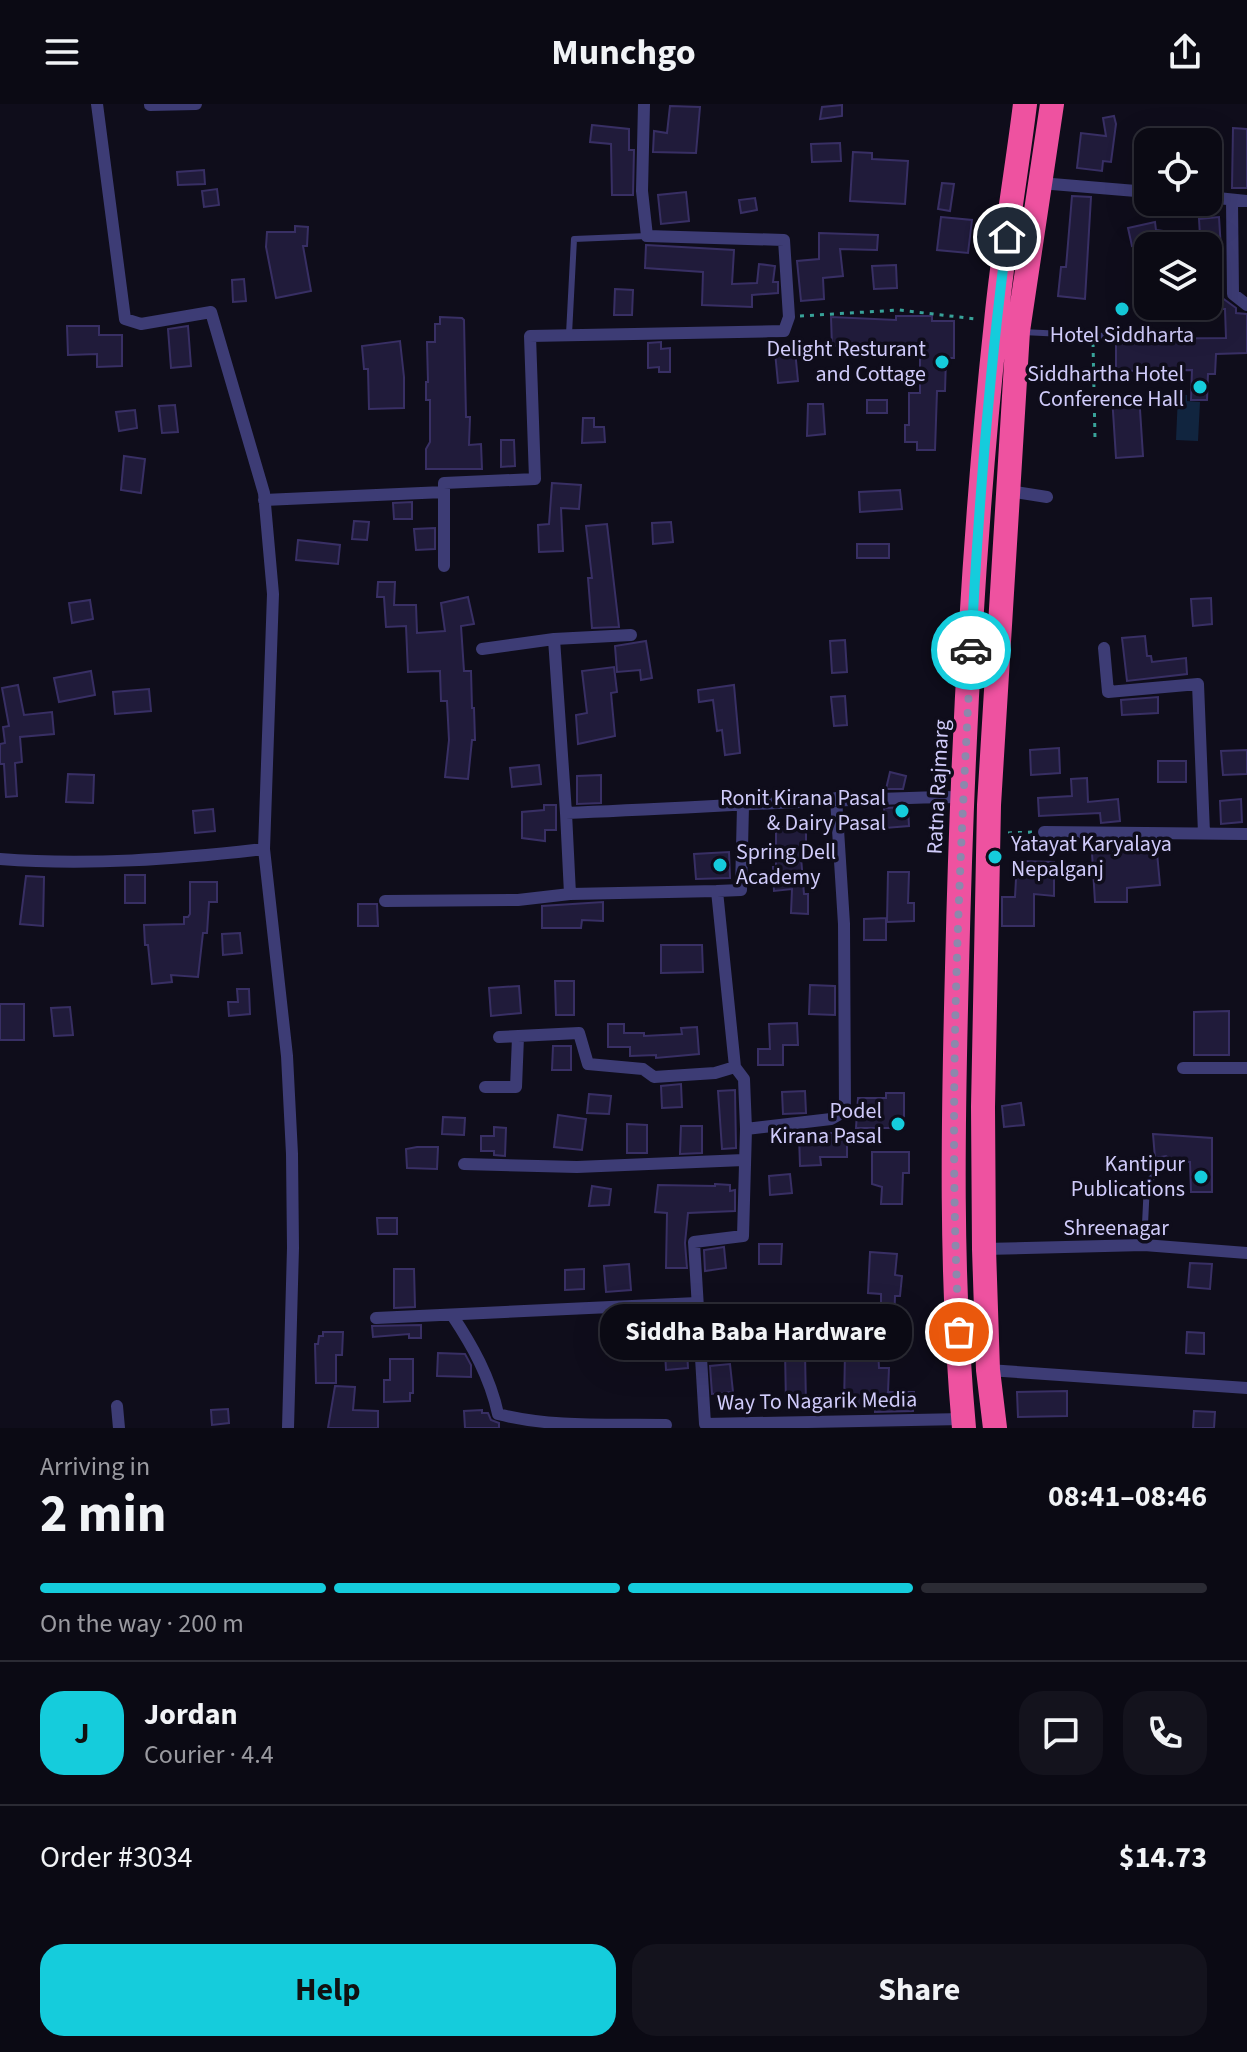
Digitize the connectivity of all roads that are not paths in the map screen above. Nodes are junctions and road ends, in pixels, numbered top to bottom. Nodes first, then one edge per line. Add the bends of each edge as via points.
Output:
1 (97, 104) edge
2 (196, 104) edge
3 (644, 104) edge
4 (1025, 104) edge
5 (1052, 104) edge
6 (150, 105) edge
7 (1040, 183) junction
8 (1134, 191) edge
9 (1222, 199) edge
10 (1232, 201) junction
11 (1247, 201) edge
12 (647, 236) junction
13 (1247, 305) edge
14 (1007, 326) junction
15 (569, 336) junction
16 (1106, 336) dead end
17 (1009, 491) junction
18 (444, 492) junction
19 (1047, 497) dead end
20 (264, 500) junction
21 (444, 566) dead end
22 (631, 635) dead end
23 (554, 639) junction
24 (1104, 648) dead end
25 (482, 649) dead end
26 (963, 797) junction
27 (836, 798) junction
28 (743, 806) junction
29 (566, 813) junction
30 (1044, 832) road end
31 (1204, 833) junction
32 (1247, 834) edge
33 (264, 849) junction
34 (0, 859) edge
35 (717, 891) junction
36 (570, 894) junction
37 (385, 901) dead end
38 (499, 1037) dead end
39 (518, 1037) junction
40 (735, 1067) junction
41 (1183, 1068) dead end
42 (1247, 1068) edge
43 (485, 1087) dead end
44 (746, 1129) junction
45 (744, 1160) junction
46 (1166, 1162) dead end
47 (464, 1164) dead end
48 (1144, 1245) junction
49 (984, 1249) junction
50 (1247, 1253) edge
51 (697, 1303) junction
52 (452, 1315) junction
53 (376, 1318) dead end
54 (988, 1370) junction
55 (1247, 1388) edge
56 (117, 1406) dead end
57 (964, 1423) edge
58 (666, 1425) dead end
59 (750, 1425) edge
60 (119, 1428) edge
61 (288, 1428) edge
62 (995, 1428) edge

1 - 20 street via 125,319 141,324 211,312
2 - 6 street
3 - 12 street
4 - 14 highway, Ratna Rajmarg
5 - 7 highway, Ratna Rajmarg
7 - 8 street
7 - 14 highway, Ratna Rajmarg
9 - 10 street
10 - 11 street
10 - 13 street via 1233,294
12 - 15 lane via 574,239
12 - 15 street via 784,240 789,317 784,331
14 - 16 lane
14 - 17 highway, Ratna Rajmarg
14 - 26 highway, Ratna Rajmarg via 979,520
15 - 18 street via 530,336 535,479 444,483
17 - 19 street
17 - 49 highway, Ratna Rajmarg via 988,834
18 - 20 street
18 - 21 street
20 - 33 street via 273,594
22 - 23 street
23 - 25 street
23 - 29 street
24 - 31 street via 1108,692 1198,684
26 - 27 street
26 - 57 highway, Ratna Rajmarg via 954,1237
27 - 28 street
27 - 44 street via 844,924 845,1111 831,1119
28 - 29 street
28 - 35 street via 741,890
29 - 36 street
30 - 31 street
31 - 32 street
33 - 34 street via 148,860
33 - 61 street via 292,1154
35 - 36 street
35 - 40 street, Way To Nagarik Media
36 - 37 street via 518,900
38 - 39 street
39 - 40 street via 579,1033 588,1064 643,1069 654,1077
39 - 43 street via 516,1087
40 - 44 street, Way To Nagarik Media via 744,1079
41 - 42 street
44 - 45 street, Way To Nagarik Media
45 - 47 street via 577,1167
45 - 51 street, Way To Nagarik Media via 743,1236 694,1242
46 - 48 lane via 1147,1183
48 - 49 street, Shreenagar
48 - 50 street, Shreenagar
49 - 54 highway, Ratna Rajmarg
51 - 52 street
51 - 59 street, Way To Nagarik Media via 705,1424
52 - 53 street
52 - 58 street via 493,1390 498,1414 525,1421
54 - 55 street
54 - 62 highway, Ratna Rajmarg
56 - 60 street
57 - 59 street, Way To Nagarik Media

